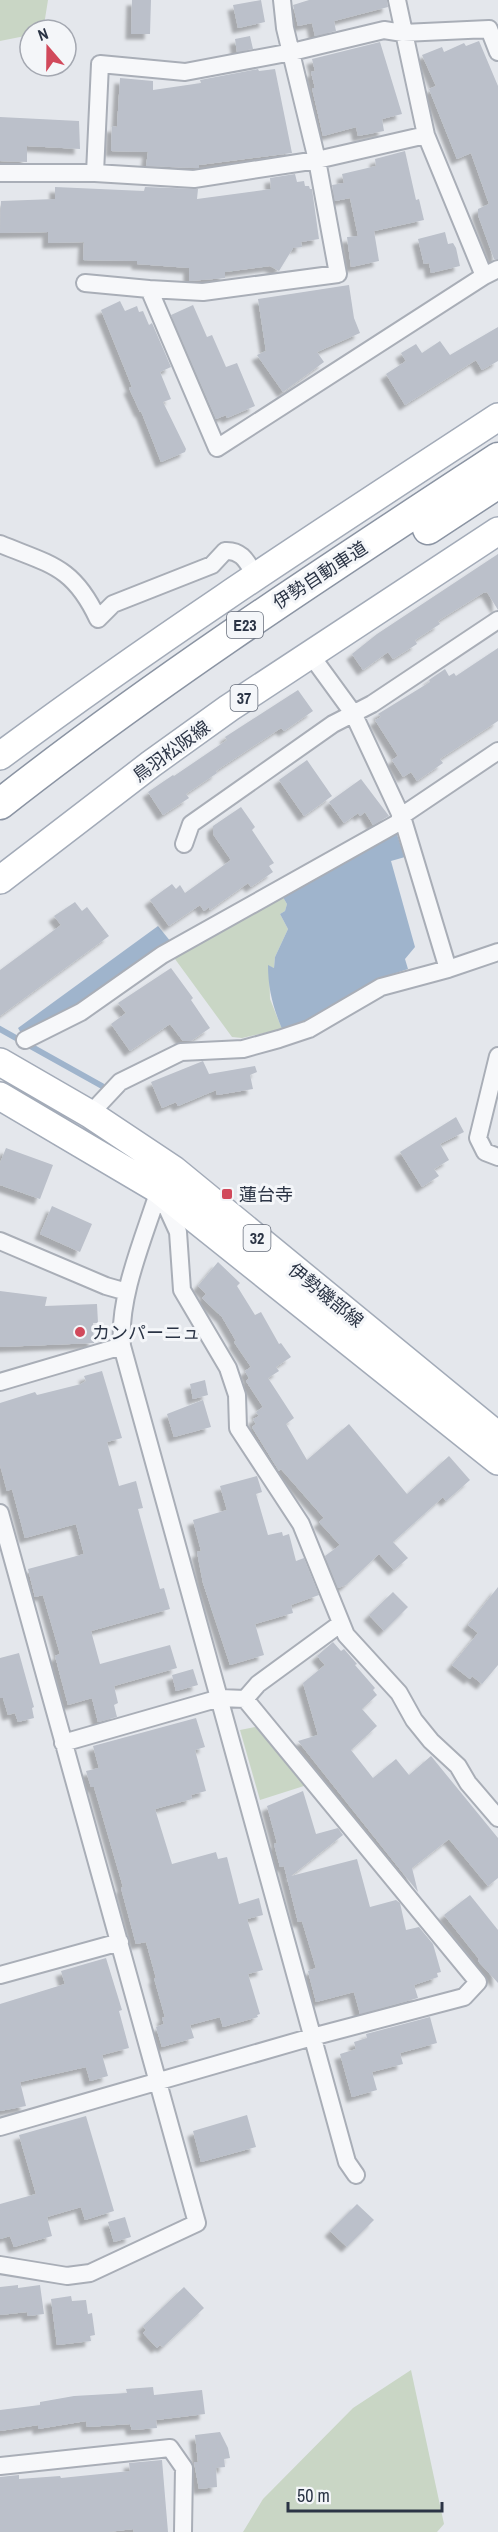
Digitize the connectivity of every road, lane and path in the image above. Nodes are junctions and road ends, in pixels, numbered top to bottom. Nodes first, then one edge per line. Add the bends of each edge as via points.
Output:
1 (282, 0) edge
2 (398, 0) edge
3 (403, 33) junction
4 (292, 52) junction
5 (498, 52) edge
6 (426, 135) junction
7 (317, 160) junction
8 (0, 173) edge
9 (95, 173) junction
10 (491, 273) edge
11 (85, 283) dead end
12 (149, 289) junction
13 (498, 417) edge
14 (498, 458) edge
15 (498, 483) edge
16 (498, 531) edge
17 (0, 544) edge
18 (255, 575) junction
19 (498, 620) edge
20 (310, 654) junction
21 (353, 713) junction
22 (498, 751) edge
23 (0, 756) edge
24 (0, 804) edge
25 (401, 818) junction
26 (0, 827) edge
27 (184, 844) dead end
28 (0, 880) edge
29 (498, 952) edge
30 (448, 969) junction
31 (25, 1040) dead end
32 (498, 1056) edge
33 (0, 1062) edge
34 (0, 1096) edge
35 (90, 1114) junction
36 (498, 1157) edge
37 (166, 1180) junction
38 (0, 1240) edge
39 (127, 1292) junction
40 (122, 1346) junction
41 (0, 1383) edge
42 (492, 1423) edge
43 (498, 1461) edge
44 (0, 1513) edge
45 (340, 1624) junction
46 (220, 1698) junction
47 (245, 1699) junction
48 (63, 1743) junction
49 (498, 1818) edge
50 (120, 1942) junction
51 (0, 1975) edge
52 (312, 2037) junction
53 (159, 2081) junction
54 (0, 2127) edge
55 (356, 2175) dead end
56 (0, 2265) edge
57 (0, 2466) edge
58 (183, 2532) edge

1 - 4 street
2 - 3 street
3 - 4 street via 384,30
3 - 5 street via 489,29
3 - 6 street
4 - 7 street
4 - 9 street via 185,72 100,64
6 - 7 street
6 - 10 street
7 - 9 street via 194,179
7 - 12 street via 338,274 203,292
8 - 9 street
10 - 12 street via 217,448
11 - 12 street
13 - 18 main road
14 - 24 highway, 伊勢自動車道 / E23 via 148,692
15 - 26 highway, 伊勢自動車道 / E23 via 258,640
16 - 20 main road, 鳥羽松阪線 / 37
17 - 18 street via 61,569 81,587 98,619 113,604 212,565 225,550 242,555
18 - 23 main road
19 - 21 street
20 - 21 street
20 - 28 main road, 鳥羽松阪線 / 37 via 151,764
21 - 25 street
21 - 27 street via 191,824
22 - 25 street
25 - 30 street
25 - 31 street via 162,955 81,1012
29 - 30 street
30 - 35 street via 381,987 309,1029 279,1040 243,1049 182,1052 120,1082
32 - 36 street via 478,1138 485,1152
33 - 35 main road, 伊勢磯部線 / 32
34 - 37 main road, 伊勢磯部線 / 32
35 - 37 main road, 伊勢磯部線 / 32
37 - 39 street
37 - 42 main road, 伊勢磯部線 / 32
37 - 43 main road, 伊勢磯部線 / 32
37 - 45 street via 178,1232 182,1290 228,1368 237,1395 238,1428 301,1524
38 - 39 street
39 - 40 street via 120,1325
40 - 41 street
40 - 46 street
44 - 48 street
45 - 47 street via 258,1684
45 - 49 street via 345,1635 399,1693 431,1741 458,1766 468,1784
46 - 47 street
46 - 48 street
46 - 52 street
47 - 52 street via 478,1982 464,1997
48 - 50 street
50 - 51 street
50 - 53 street
52 - 53 street
52 - 55 street via 347,2162
53 - 54 street
53 - 56 street via 197,2223 90,2273 67,2276
57 - 58 street via 170,2448 184,2468

